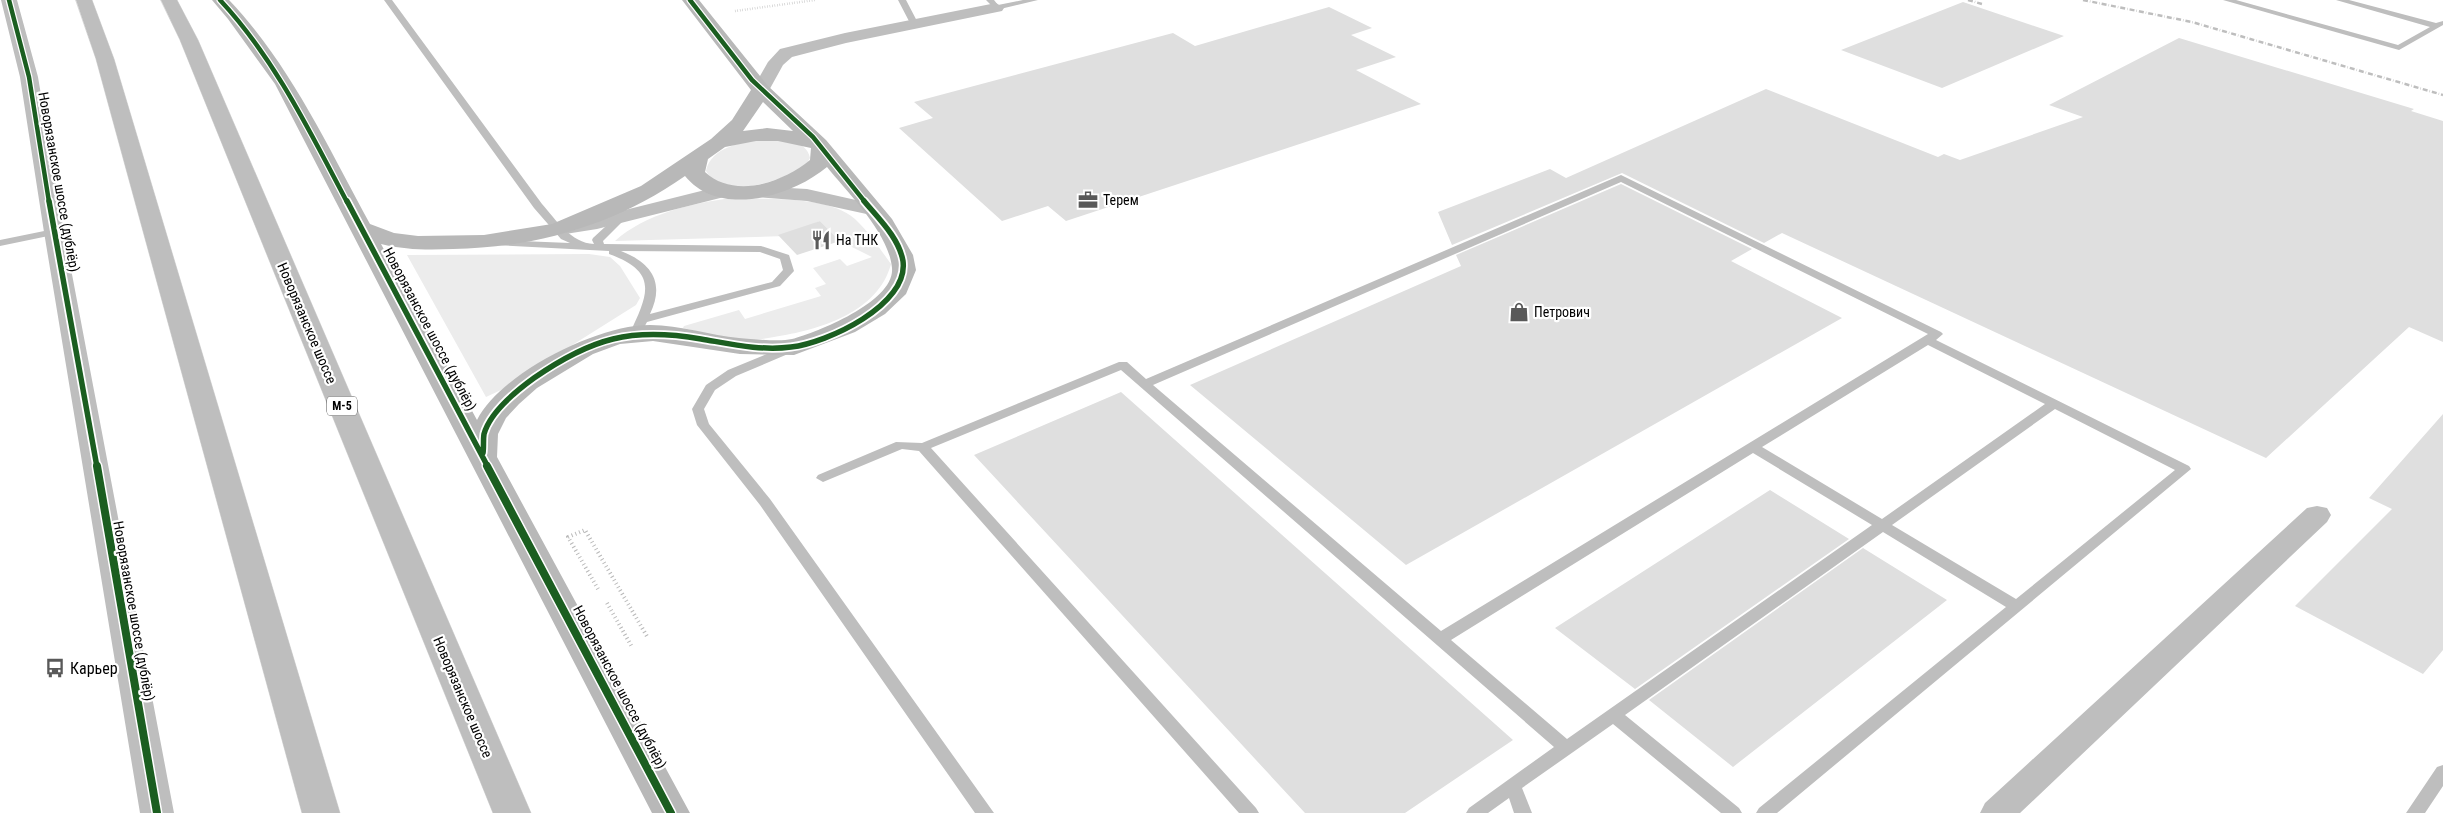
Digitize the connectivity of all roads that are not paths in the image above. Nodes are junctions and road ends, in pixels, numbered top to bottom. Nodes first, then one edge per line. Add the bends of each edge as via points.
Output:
1 (9, 0) edge
2 (84, 0) edge
3 (169, 0) edge
4 (220, 0) edge
5 (388, 0) edge
6 (690, 0) edge
7 (902, 0) edge
8 (1034, 0) edge
9 (2227, 0) edge
10 (2340, 0) edge
11 (993, 4) edge
12 (914, 23) junction
13 (2440, 24) edge
14 (761, 90) junction
15 (718, 143) junction
16 (820, 146) junction
17 (699, 155) junction
18 (724, 191) junction
19 (751, 192) junction
20 (871, 209) junction
21 (623, 216) junction
22 (363, 229) junction
23 (559, 229) junction
24 (54, 232) junction
25 (484, 242) junction
26 (0, 243) edge
27 (601, 248) junction
28 (639, 327) junction
29 (1928, 340) junction
30 (794, 347) junction
31 (1144, 384) junction
32 (2054, 404) junction
33 (923, 447) junction
34 (1754, 447) junction
35 (483, 456) junction
36 (823, 478) dead end
37 (2317, 515) dead end
38 (1882, 525) junction
39 (2016, 606) junction
40 (1440, 639) junction
41 (1613, 715) junction
42 (1566, 748) junction
43 (2443, 772) edge
44 (1513, 786) junction
45 (157, 813) edge
46 (321, 813) edge
47 (512, 813) edge
48 (671, 813) edge
49 (985, 813) edge
50 (1250, 813) edge
51 (1475, 813) edge
52 (1523, 813) edge
53 (1733, 813) edge
54 (1765, 813) edge
55 (1997, 813) edge
56 (2415, 813) edge

1 - 24 street, Новорязанское шоссе (дублёр) via 29,77
2 - 46 highway via 105,59
3 - 47 highway, Новорязанское шоссе / М-5 via 189,40
4 - 22 street, Новорязанское шоссе (дублёр) via 284,83
5 - 23 lane via 538,206
6 - 14 street
7 - 12 lane
8 - 11 lane
9 - 13 lane via 2399,48
10 - 13 lane
11 - 12 street
12 - 14 street via 786,54 776,62
14 - 15 street via 739,124
14 - 16 street
15 - 16 street via 748,135 774,133 788,134
15 - 17 street
16 - 19 street via 820,162 801,178
16 - 20 street
17 - 18 street via 694,173 699,180
17 - 23 street via 649,191
18 - 19 street
18 - 21 street
19 - 20 street via 807,195
20 - 30 street via 884,224 901,255 904,270 894,294 846,327
21 - 23 street
21 - 27 lane via 597,240
22 - 25 street via 390,239 418,243
22 - 35 street, Новорязанское шоссе (дублёр)
23 - 25 street
23 - 27 lane via 565,237
24 - 26 lane
24 - 45 street, Новорязанское шоссе (дублёр)
25 - 27 lane
27 - 28 lane via 632,258 647,274 652,294
27 - 28 lane via 761,249 785,257 789,271 776,284
28 - 30 street via 653,333 740,346
28 - 35 street via 584,348 528,382 494,414 484,434
29 - 31 lane via 1937,334 1622,178
29 - 32 lane
29 - 34 lane
30 - 49 lane via 732,373 710,388 698,409 703,425 765,502
31 - 33 lane via 1122,365
31 - 40 lane
32 - 38 lane
32 - 39 lane via 2184,469
33 - 36 lane via 901,445
33 - 50 lane
34 - 38 lane
34 - 40 lane
35 - 48 street, Новорязанское шоссе (дублёр)
37 - 55 street
38 - 39 lane
38 - 41 lane
39 - 54 lane
40 - 42 lane
41 - 42 lane
41 - 53 lane
42 - 44 lane
43 - 56 lane
44 - 51 lane
44 - 52 lane

